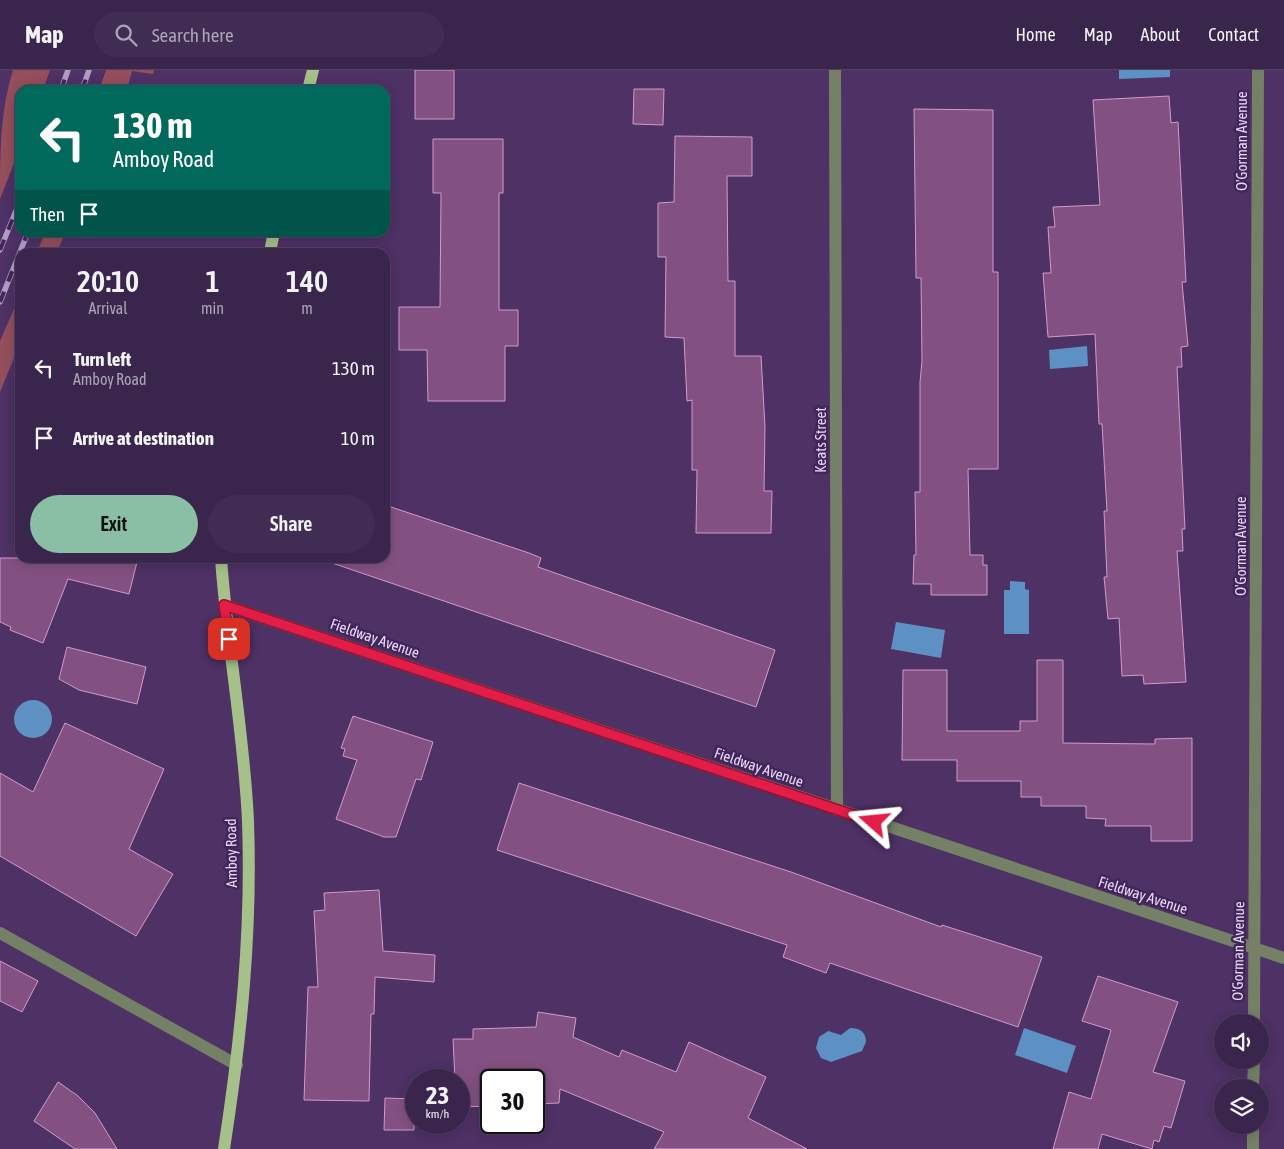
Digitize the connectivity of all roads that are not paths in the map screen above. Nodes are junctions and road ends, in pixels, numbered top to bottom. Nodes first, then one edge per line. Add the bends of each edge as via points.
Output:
1 (314, 70) edge
2 (835, 70) edge
3 (1258, 70) edge
4 (310, 85) edge
5 (221, 563) edge
6 (224, 605) junction
7 (837, 810) junction
8 (0, 933) edge
9 (1255, 949) junction
10 (1284, 958) edge
11 (1254, 1014) edge
12 (237, 1065) junction
13 (1253, 1134) edge
14 (224, 1149) edge
15 (1253, 1149) edge

1 - 4 main road
2 - 7 street, Keats Street
3 - 9 street, O'Gorman Avenue
5 - 6 main road, Amboy Road
6 - 7 street, Fieldway Avenue
6 - 12 main road, Amboy Road via 240,708 248,821 248,920
7 - 9 street, Fieldway Avenue
8 - 12 street
9 - 10 street, Fieldway Avenue
9 - 11 street, O'Gorman Avenue
12 - 14 main road, Amboy Road
13 - 15 street

